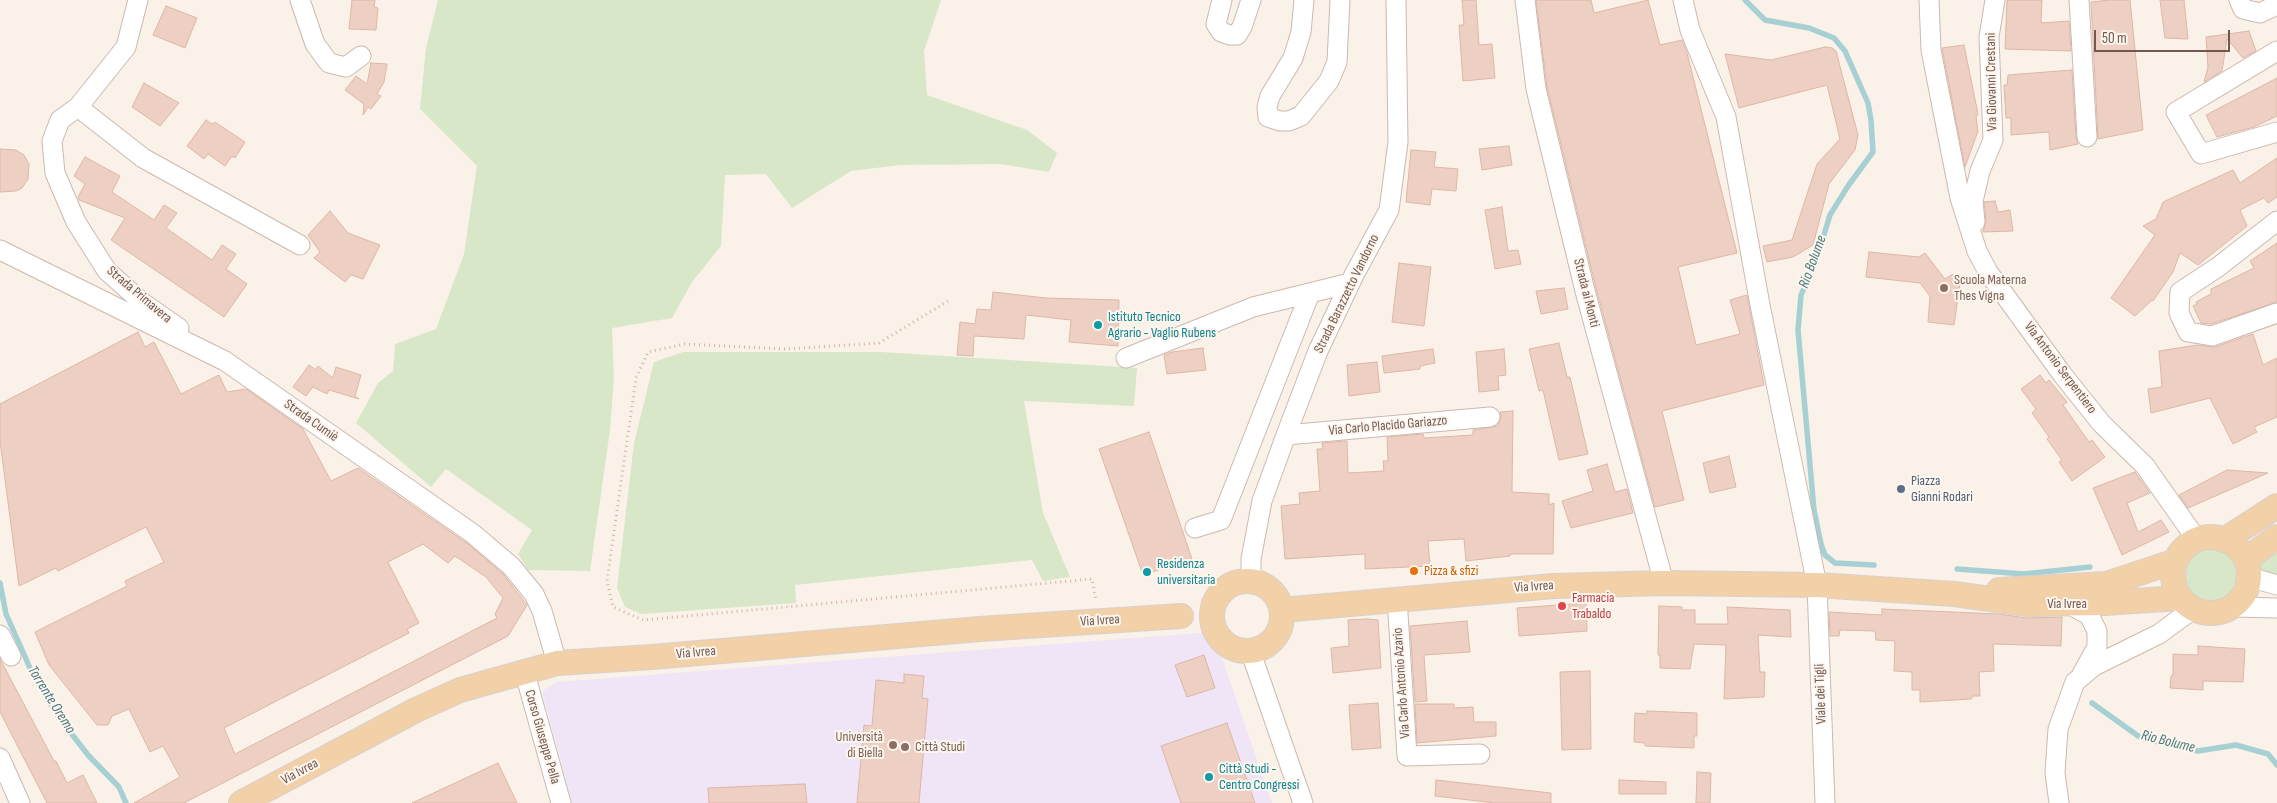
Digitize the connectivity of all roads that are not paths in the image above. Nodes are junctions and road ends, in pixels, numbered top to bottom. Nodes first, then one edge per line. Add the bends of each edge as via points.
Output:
1 (138, 0) edge
2 (300, 0) edge
3 (1222, 0) edge
4 (1251, 0) edge
5 (1304, 0) edge
6 (1340, 0) edge
7 (1396, 0) edge
8 (1525, 0) edge
9 (1683, 0) edge
10 (1929, 0) edge
11 (1994, 0) edge
12 (2079, 0) edge
13 (2239, 0) edge
14 (2277, 5) edge
15 (2277, 51) edge
16 (361, 56) dead end
17 (78, 107) junction
18 (2277, 132) edge
19 (2087, 137) dead end
20 (2277, 220) edge
21 (300, 245) dead end
22 (0, 250) edge
23 (1977, 251) junction
24 (1350, 283) junction
25 (1310, 293) junction
26 (2277, 313) edge
27 (1126, 358) dead end
28 (225, 361) junction
29 (1490, 417) dead end
30 (1286, 435) junction
31 (2277, 506) edge
32 (1194, 528) dead end
33 (2277, 537) edge
34 (2197, 540) junction
35 (2224, 540) junction
36 (2176, 561) junction
37 (2247, 568) junction
38 (1251, 581) junction
39 (1664, 583) junction
40 (1817, 585) junction
41 (2277, 585) edge
42 (1954, 594) junction
43 (1397, 598) junction
44 (2187, 603) junction
45 (2068, 604) junction
46 (2233, 606) junction
47 (2277, 608) edge
48 (1282, 610) junction
49 (1194, 615) junction
50 (0, 635) edge
51 (1250, 650) junction
52 (11, 656) dead end
53 (556, 663) junction
54 (524, 670) junction
55 (2080, 678) junction
56 (1480, 754) dead end
57 (0, 758) edge
58 (20, 801) edge
59 (242, 803) edge
60 (561, 803) edge
61 (1303, 803) edge
62 (1825, 803) edge
63 (2059, 803) edge

1 - 17 street, Strada Primavera via 126,47
2 - 16 street via 314,44 329,63 346,68
3 - 4 street via 1216,24 1221,32 1230,35 1237,34 1242,27
5 - 6 street via 1294,58 1270,96 1267,107 1268,117 1280,121 1301,116 1329,81 1337,62
7 - 24 street, Strada Barazzetto Vandorno via 1398,142 1389,210
8 - 39 street, Strada ai Monti via 1538,98 1585,291
9 - 40 street via 1690,30 1726,117 1760,305
10 - 23 street, Via Antonio Serpentiero via 1931,50 1960,198
11 - 23 street, Via Giovanni Crestani via 1989,37 1993,140 1980,171 1973,201
12 - 19 street
13 - 14 street via 2243,9 2260,13
15 - 18 street via 2176,112 2201,154
17 - 21 street via 143,158
17 - 28 street, Strada Primavera via 60,120 52,141 54,173 76,222 107,271 143,302
20 - 26 street via 2218,267 2180,292 2179,313 2188,332 2212,336
22 - 28 street, Strada Cumiè
23 - 34 street, Via Antonio Serpentiero via 1988,272 2062,374 2101,422 2145,466
24 - 25 street
24 - 30 street, Strada Barazzetto Vandorno via 1318,351
25 - 27 street via 1253,307
25 - 32 street via 1221,520
28 - 53 street, Strada Cumiè via 499,555 534,594
29 - 30 street, Via Carlo Placido Gariazzo
30 - 38 street, Strada Barazzetto Vandorno via 1262,501 1251,559
31 - 35 main road
33 - 37 main road
34 - 35 main road
34 - 36 main road via 2188,545
35 - 37 main road via 2240,551
36 - 42 main road, Via Ivrea via 2106,584
36 - 44 main road via 2174,586
37 - 41 street
37 - 46 main road via 2247,588
38 - 48 main road via 1271,590
38 - 49 main road via 1229,586 1215,603
39 - 40 main road, Via Ivrea
39 - 43 main road, Via Ivrea via 1554,586
40 - 42 main road, Via Ivrea
40 - 62 street, Viale dei Tigli
42 - 45 main road, Via Ivrea via 2027,604
43 - 48 main road, Via Ivrea
43 - 56 street, Via Carlo Antonio Azario via 1407,756
44 - 45 main road, Via Ivrea
44 - 46 main road via 2213,614
44 - 55 street via 2159,634 2094,666
45 - 55 street via 2089,615 2097,631 2097,647
46 - 47 street
48 - 51 main road via 1282,621 1271,641
49 - 51 main road via 1214,625 1227,644
49 - 53 main road, Via Ivrea via 980,628
50 - 52 street
51 - 61 street
53 - 54 main road, Via Ivrea
54 - 59 main road, Via Ivrea via 460,690 416,710
54 - 60 street, Corso Giuseppe Pella
55 - 63 street via 2075,682 2058,730 2055,773
57 - 58 street

